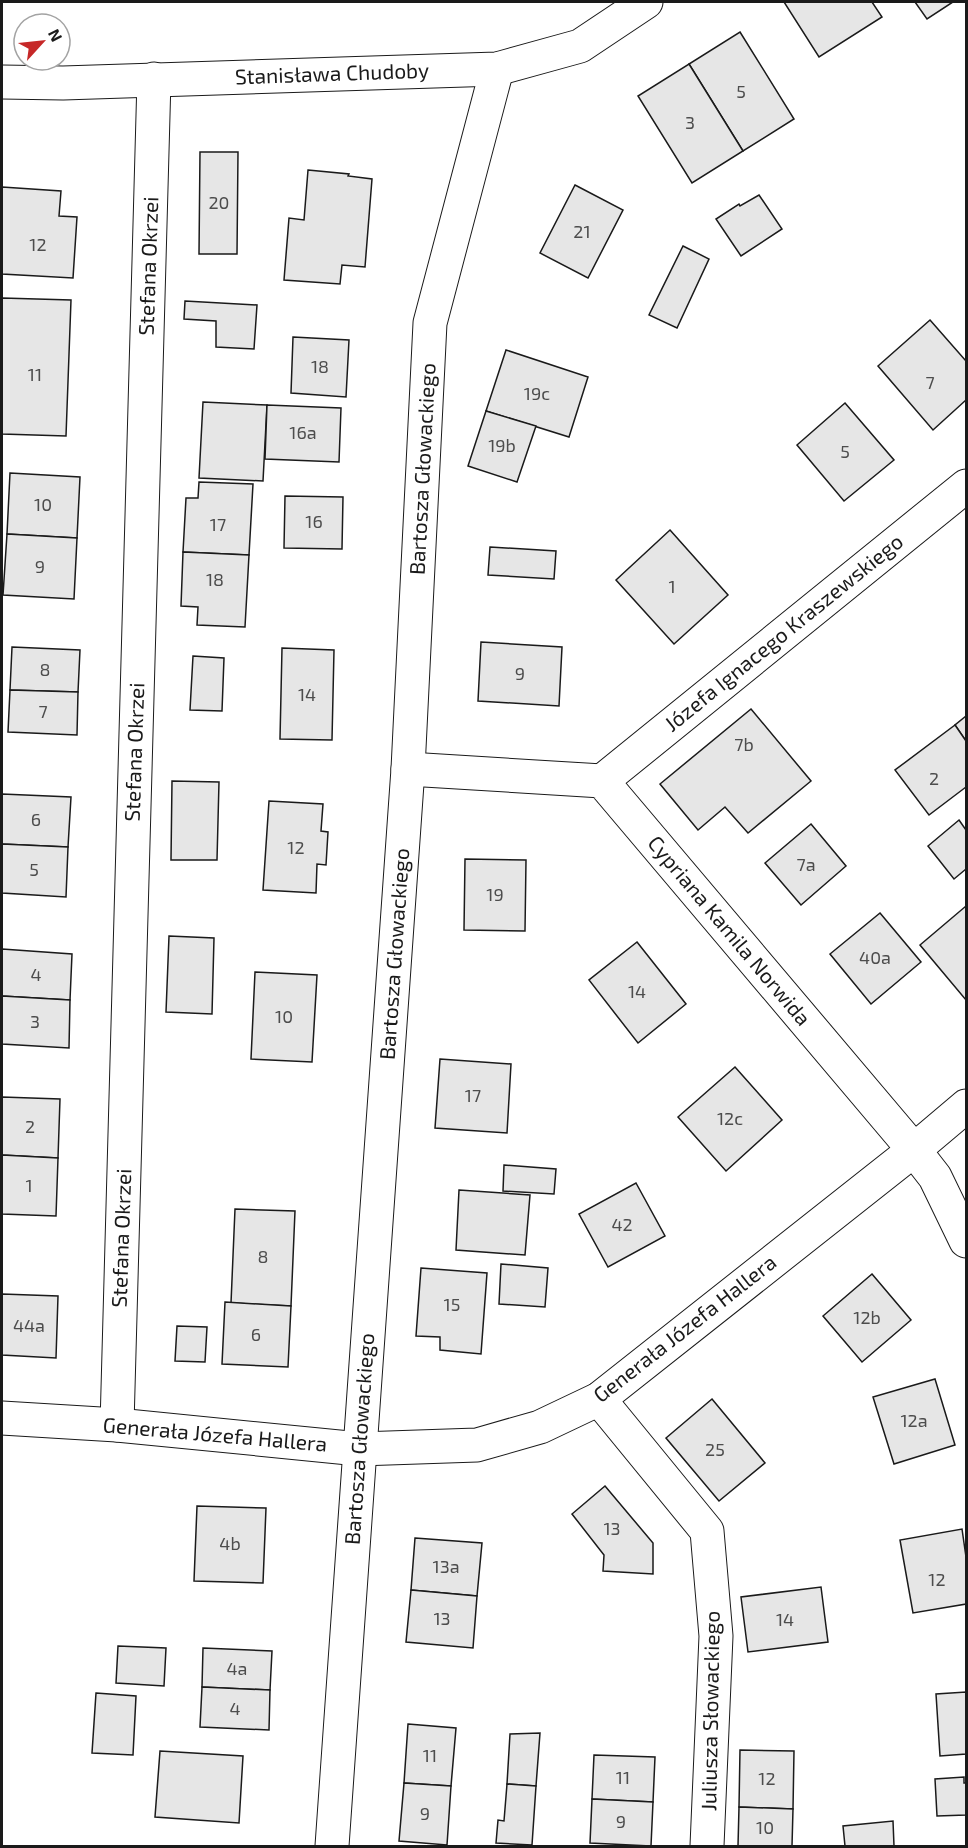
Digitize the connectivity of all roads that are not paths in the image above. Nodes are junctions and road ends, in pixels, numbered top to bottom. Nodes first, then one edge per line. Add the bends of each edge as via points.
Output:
1 (646, 2) edge
2 (497, 69) junction
3 (154, 79) junction
4 (2, 82) edge
5 (966, 486) edge
6 (408, 769) junction
7 (602, 781) junction
8 (966, 1106) edge
9 (914, 1150) junction
10 (966, 1241) edge
11 (599, 1398) junction
12 (2, 1418) edge
13 (117, 1425) junction
14 (359, 1449) junction
15 (332, 1846) edge
16 (707, 1846) edge

1 - 2 street, Stanisława Chudoby via 580,46
2 - 3 street, Stanisława Chudoby
2 - 6 street, Bartosza Głowackiego via 430,323
3 - 4 street, Stanisława Chudoby
3 - 13 street, Stefana Okrzei
5 - 7 street, Józefa Ignacego Kraszewskiego
6 - 7 street
6 - 14 street, Bartosza Głowackiego
7 - 9 street, Cypriana Kamila Norwida
8 - 9 street, Generała Józefa Hallera
9 - 10 street, Cypriana Kamila Norwida via 935,1177
9 - 11 street, Generała Józefa Hallera
11 - 14 street, Generała Józefa Hallera via 540,1427 477,1445
11 - 16 street, Juliusza Słowackiego via 707,1531 716,1636
12 - 13 street, Generała Józefa Hallera
13 - 14 street, Generała Józefa Hallera
14 - 15 street, Bartosza Głowackiego

